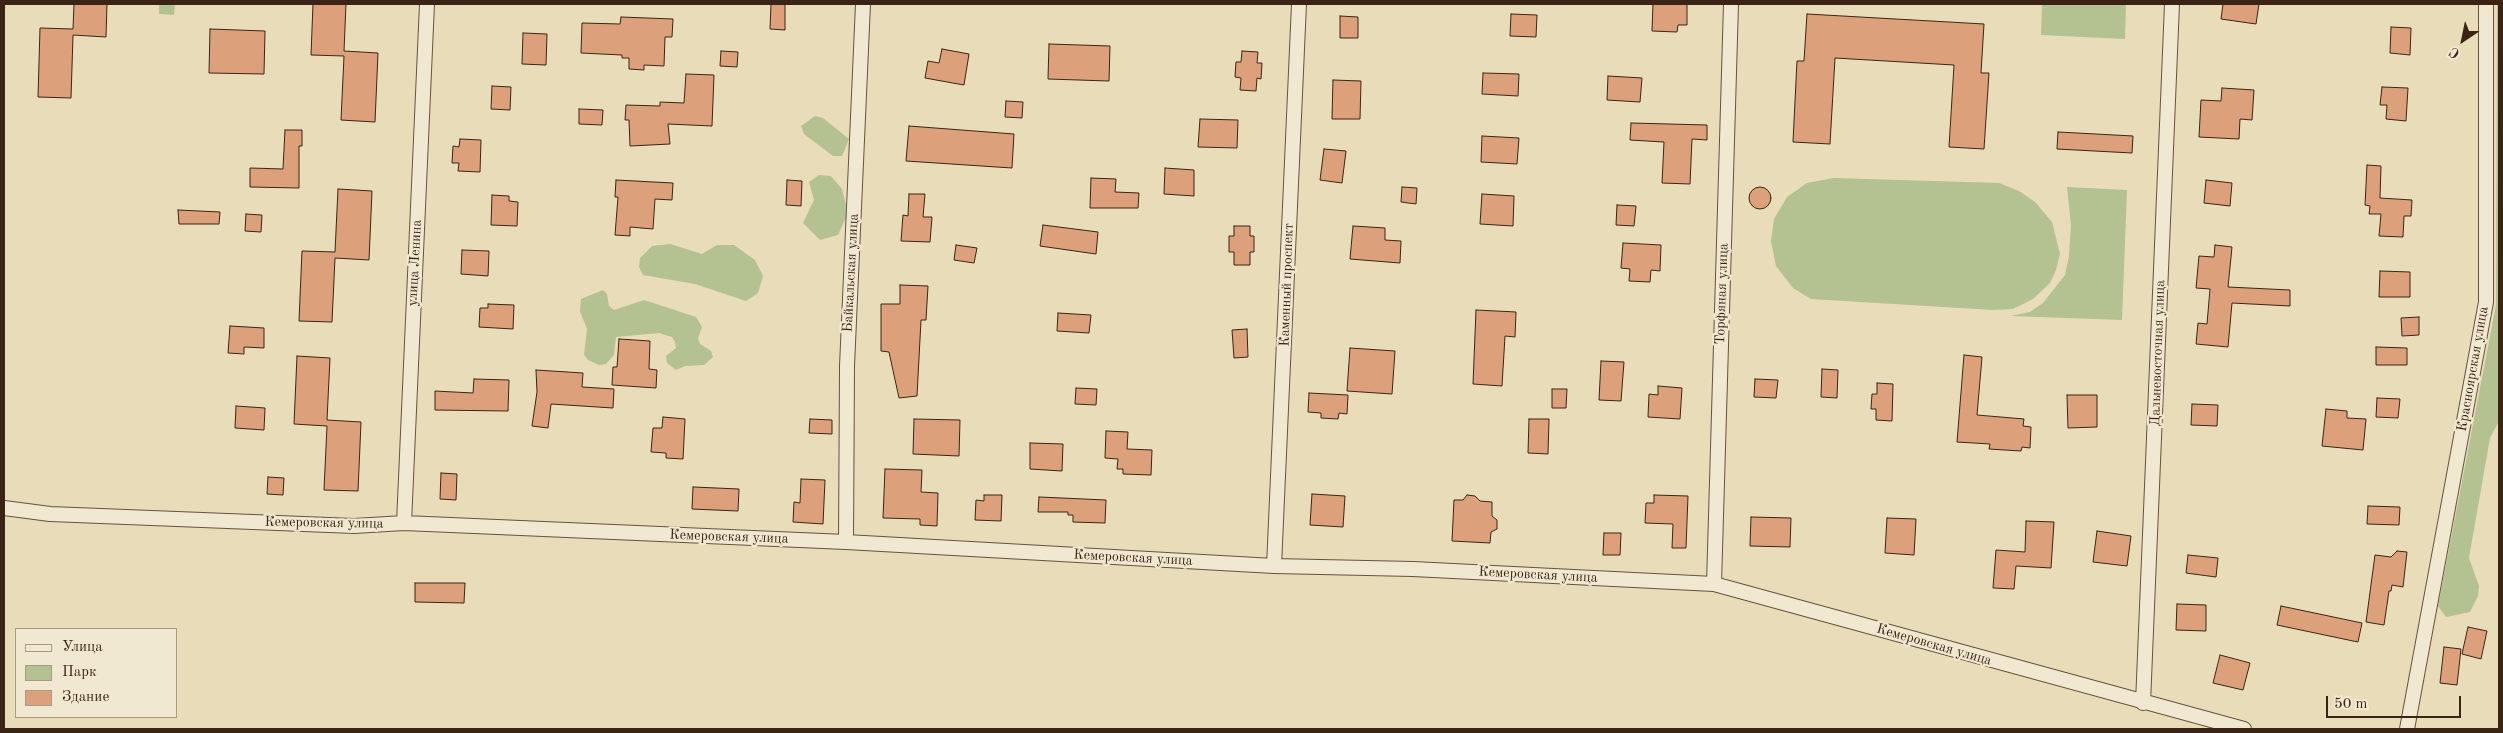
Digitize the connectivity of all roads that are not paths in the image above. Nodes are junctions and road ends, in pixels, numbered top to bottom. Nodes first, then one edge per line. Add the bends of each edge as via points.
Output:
1 (427, 4) edge
2 (863, 4) edge
3 (1299, 4) edge
4 (1732, 4) edge
5 (2172, 4) edge
6 (2486, 4) edge
7 (4, 508) edge
8 (404, 523) junction
9 (846, 542) junction
10 (1274, 566) junction
11 (1714, 584) junction
12 (2143, 703) junction
13 (2244, 729) edge
14 (2407, 729) edge

1 - 8 street, улица Ленина
2 - 9 street, Байкальская улица via 847,366
3 - 10 street, Каменный проспект
4 - 11 street, Торфяная улица
5 - 12 street, Дальневосточная улица
6 - 14 street, Красноярская улица via 2486,302
7 - 8 street, Кемеровская улица via 108,517 354,526
8 - 9 street, Кемеровская улица
9 - 10 street, Кемеровская улица
10 - 11 street, Кемеровская улица via 1413,569
11 - 12 street, Кемеровская улица
12 - 13 street, Кемеровская улица

